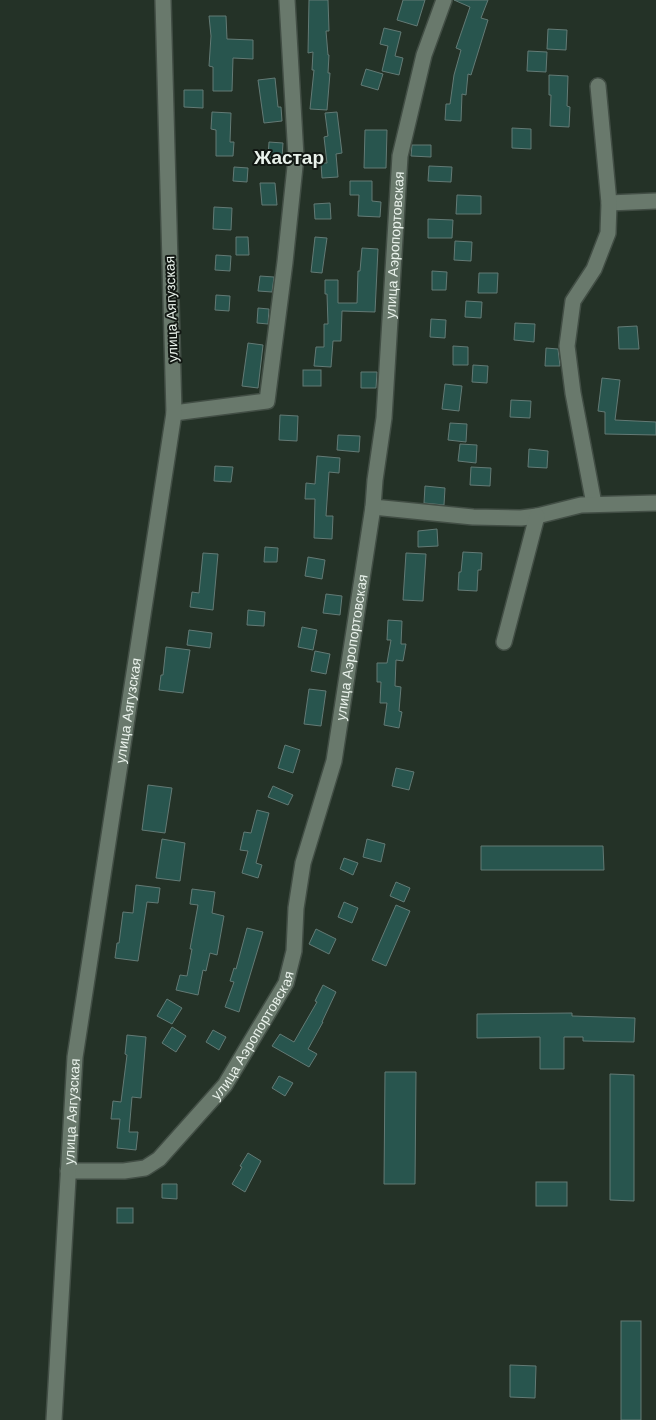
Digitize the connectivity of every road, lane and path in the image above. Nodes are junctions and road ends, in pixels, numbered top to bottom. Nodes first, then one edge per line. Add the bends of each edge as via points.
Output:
1 (163, 0) edge
2 (287, 0) edge
3 (444, 0) edge
4 (598, 86) dead end
5 (656, 201) edge
6 (609, 203) junction
7 (174, 413) junction
8 (656, 503) edge
9 (594, 504) junction
10 (373, 507) junction
11 (537, 516) junction
12 (504, 642) dead end
13 (68, 1171) junction
14 (54, 1420) edge

1 - 7 street, улица Аягузская
2 - 7 street via 296,157 267,401
3 - 10 street, улица Аэропортовская via 424,55 400,156 384,418
4 - 6 street
5 - 6 street
6 - 9 street via 608,233 594,269 573,301 567,346
7 - 13 street, улица Аягузская via 75,1057
8 - 9 street
9 - 11 street
10 - 11 street via 473,518
10 - 13 street, улица Аэропортовская via 334,761 303,862 294,951 286,983 225,1085 159,1159 145,1168 124,1171
11 - 12 street
13 - 14 street, улица Аягузская

